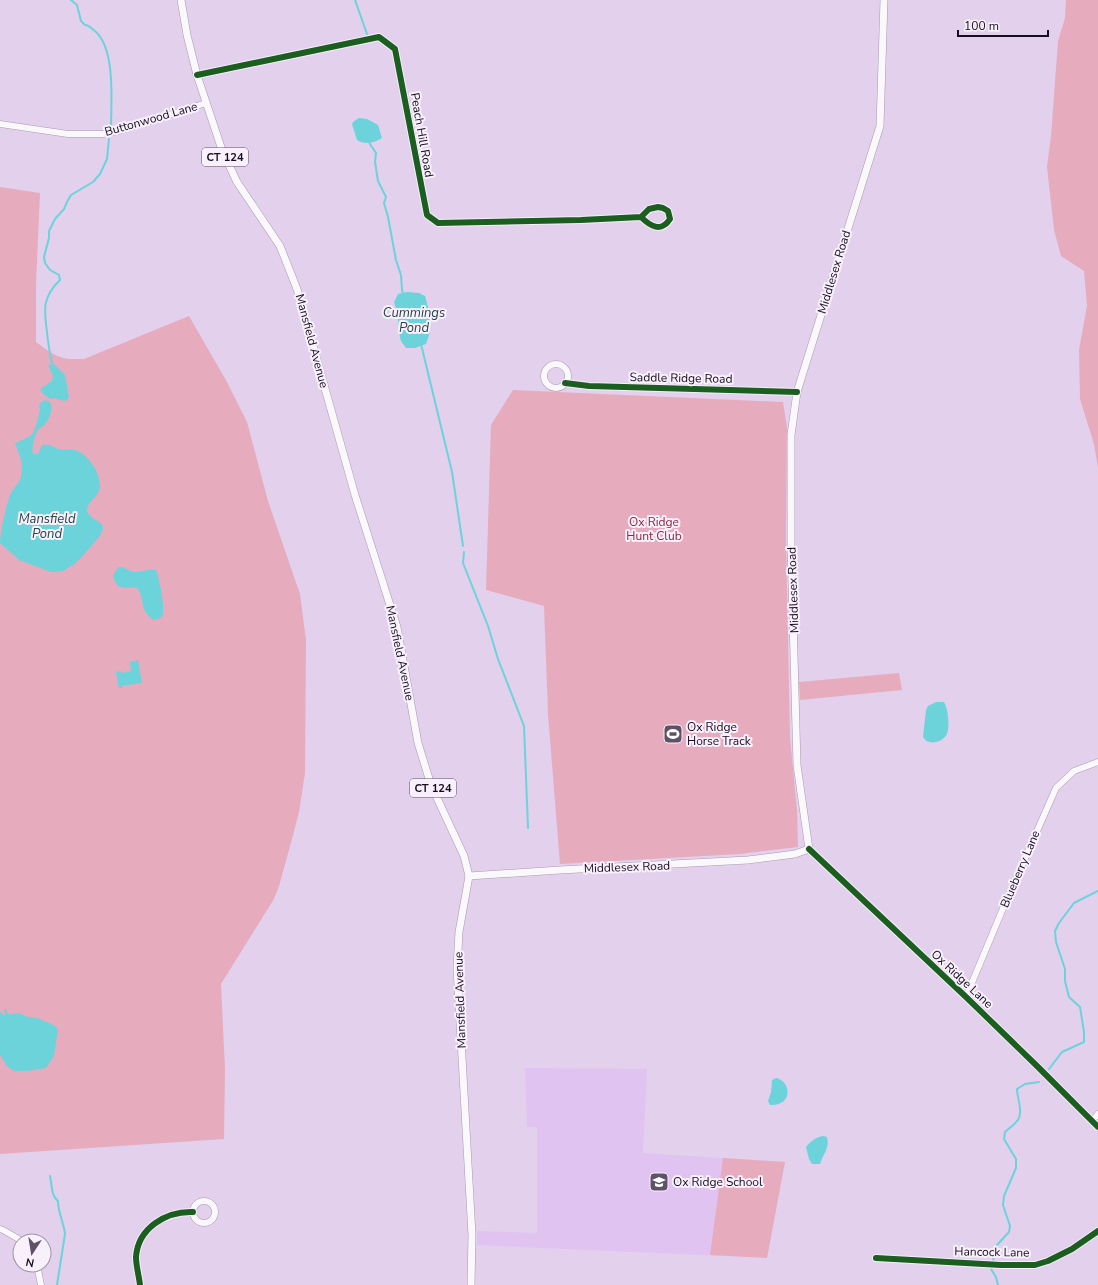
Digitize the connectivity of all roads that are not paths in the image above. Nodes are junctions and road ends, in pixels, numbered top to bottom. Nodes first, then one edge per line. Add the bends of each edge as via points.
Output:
1 (181, 0) edge
2 (884, 0) edge
3 (196, 75) junction
4 (206, 103) junction
5 (0, 124) edge
6 (641, 217) junction
7 (565, 383) dead end
8 (797, 392) junction
9 (1098, 762) edge
10 (809, 849) junction
11 (469, 876) junction
12 (966, 997) junction
13 (1098, 1114) edge
14 (1092, 1121) junction
15 (1098, 1127) edge
16 (193, 1212) dead end
17 (0, 1229) edge
18 (1098, 1231) edge
19 (12, 1235) edge
20 (876, 1258) dead end
21 (39, 1273) edge
22 (41, 1285) edge
23 (140, 1285) edge
24 (471, 1285) edge

1 - 3 main road, Mansfield Avenue / CT 124
2 - 8 main road, Middlesex Road via 880,126
3 - 4 main road, Mansfield Avenue / CT 124
3 - 6 street, Peach Hill Road via 379,37 395,49 423,200 427,215 438,223
4 - 5 street, Buttonwood Lane via 103,134 68,134
4 - 11 main road, Mansfield Avenue / CT 124 via 222,150 237,182 280,246 297,289 355,495 397,627 418,743 431,785 464,856
6 - 6 street, Peach Hill Road via 649,209 658,207 668,211 670,215 670,219 659,228
7 - 8 street, Saddle Ridge Road via 588,386
8 - 10 main road, Middlesex Road via 791,435 791,545 798,765
9 - 12 street, Blueberry Lane via 1074,772 1056,788
10 - 11 main road, Middlesex Road via 795,854 748,860
10 - 12 street, Ox Ridge Lane
11 - 24 main road, Mansfield Avenue / CT 124 via 459,932 457,968 472,1235
12 - 14 street, Ox Ridge Lane
13 - 14 street
14 - 15 street, Ox Ridge Lane
16 - 23 street via 164,1217 140,1240 136,1259
17 - 19 street
18 - 20 street, Hancock Lane via 1072,1249 1048,1261 1035,1264 1001,1265
21 - 22 street

